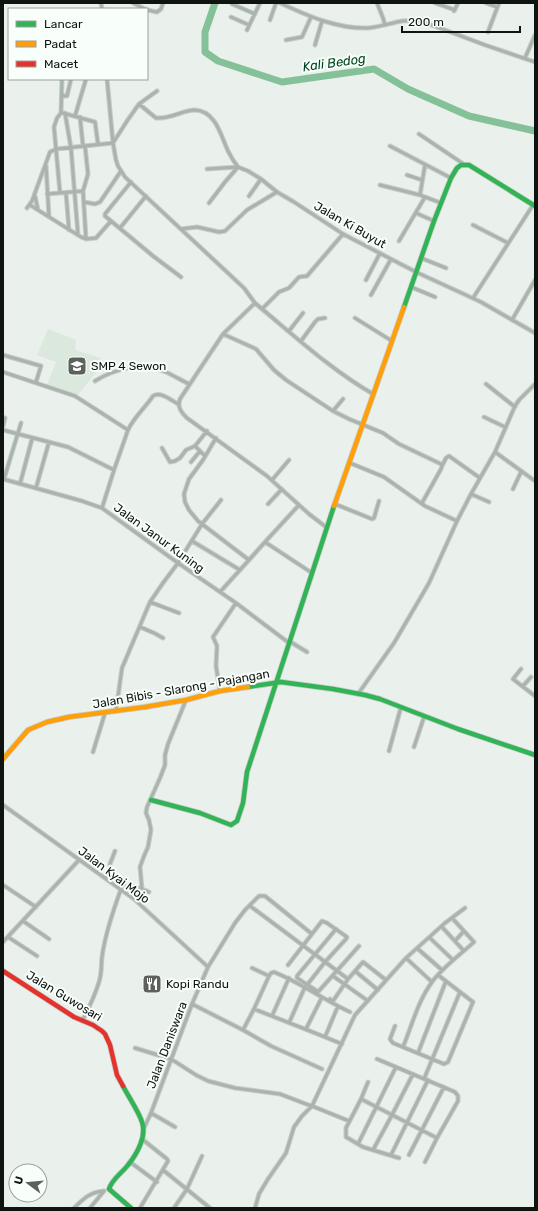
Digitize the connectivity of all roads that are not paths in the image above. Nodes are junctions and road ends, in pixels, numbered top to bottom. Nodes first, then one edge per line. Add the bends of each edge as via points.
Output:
1 (133, 3) edge
2 (163, 3) edge
3 (260, 3) edge
4 (276, 3) edge
5 (280, 3) edge
6 (376, 3) edge
7 (435, 3) edge
8 (458, 3) edge
9 (486, 3) edge
10 (499, 3) edge
11 (232, 4) dead end
12 (497, 7) junction
13 (144, 8) edge
14 (148, 10) edge
15 (255, 14) junction
16 (231, 17) dead end
17 (311, 17) junction
18 (270, 20) dead end
19 (322, 21) junction
20 (385, 24) junction
21 (249, 25) junction
22 (247, 30) dead end
23 (488, 32) dead end
24 (535, 36) edge
25 (286, 40) dead end
26 (315, 45) dead end
27 (526, 57) junction
28 (535, 62) edge
29 (62, 80) edge
30 (71, 80) edge
31 (86, 80) edge
32 (107, 80) edge
33 (157, 91) dead end
34 (62, 94) junction
35 (139, 104) junction
36 (63, 113) junction
37 (75, 116) junction
38 (80, 117) junction
39 (419, 134) dead end
40 (113, 143) junction
41 (98, 144) junction
42 (84, 146) junction
43 (390, 146) dead end
44 (71, 148) junction
45 (56, 150) junction
46 (45, 163) junction
47 (425, 165) junction
48 (464, 165) junction
49 (238, 167) junction
50 (207, 169) dead end
51 (121, 171) junction
52 (407, 175) dead end
53 (451, 178) junction
54 (261, 179) junction
55 (422, 180) junction
56 (131, 182) junction
57 (380, 185) dead end
58 (83, 191) junction
59 (75, 192) junction
60 (277, 192) junction
61 (60, 193) junction
62 (66, 193) junction
63 (47, 194) junction
64 (35, 195) junction
65 (420, 195) junction
66 (146, 196) junction
67 (249, 196) dead end
68 (426, 197) junction
69 (84, 202) junction
70 (441, 202) junction
71 (209, 203) dead end
72 (30, 205) junction
73 (534, 206) edge
74 (27, 208) dead end
75 (38, 210) junction
76 (416, 213) junction
77 (50, 218) junction
78 (111, 221) junction
79 (434, 221) junction
80 (473, 225) dead end
81 (120, 228) junction
82 (181, 229) junction
83 (69, 230) junction
84 (343, 234) junction
85 (78, 235) junction
86 (86, 239) junction
87 (400, 241) dead end
88 (508, 243) junction
89 (380, 253) junction
90 (421, 258) junction
91 (390, 259) junction
92 (446, 268) dead end
93 (416, 272) junction
94 (181, 277) dead end
95 (366, 280) dead end
96 (535, 280) edge
97 (411, 286) junction
98 (371, 295) dead end
99 (435, 297) dead end
100 (472, 298) junction
101 (255, 303) junction
102 (262, 309) junction
103 (303, 313) dead end
104 (325, 318) dead end
105 (355, 318) dead end
106 (512, 320) junction
107 (289, 331) junction
108 (535, 333) edge
109 (223, 334) junction
110 (392, 340) junction
111 (301, 341) junction
112 (3, 355) edge
113 (3, 372) edge
114 (95, 381) dead end
115 (36, 382) junction
116 (188, 384) junction
117 (486, 384) dead end
118 (535, 384) edge
119 (374, 394) junction
120 (343, 399) dead end
121 (178, 404) junction
122 (515, 407) junction
123 (333, 411) junction
124 (484, 417) dead end
125 (5, 418) dead end
126 (21, 423) dead end
127 (363, 425) junction
128 (3, 426) edge
129 (506, 427) junction
130 (3, 430) edge
131 (128, 430) junction
132 (207, 431) junction
133 (17, 434) junction
134 (216, 438) junction
135 (32, 439) junction
136 (51, 443) junction
137 (195, 446) junction
138 (162, 448) dead end
139 (200, 451) junction
140 (495, 452) junction
141 (205, 456) junction
142 (289, 460) dead end
143 (191, 462) dead end
144 (350, 463) junction
145 (442, 466) junction
146 (114, 470) junction
147 (522, 472) junction
148 (480, 478) junction
149 (4, 479) edge
150 (272, 480) junction
151 (535, 481) edge
152 (20, 484) junction
153 (36, 488) junction
154 (282, 489) junction
155 (513, 489) dead end
156 (471, 494) junction
157 (221, 500) dead end
158 (379, 501) dead end
159 (489, 502) dead end
160 (422, 503) junction
161 (268, 504) dead end
162 (299, 504) junction
163 (335, 504) junction
164 (102, 508) junction
165 (457, 521) junction
166 (202, 524) junction
167 (326, 528) junction
168 (192, 541) junction
169 (265, 542) junction
170 (249, 560) junction
171 (178, 563) junction
172 (240, 570) junction
173 (312, 573) junction
174 (220, 592) junction
175 (150, 602) junction
176 (236, 603) junction
177 (179, 613) dead end
178 (140, 627) junction
179 (163, 638) dead end
180 (289, 642) junction
181 (306, 652) dead end
182 (521, 669) dead end
183 (531, 677) dead end
184 (276, 682) junction
185 (523, 686) junction
186 (220, 691) junction
187 (358, 694) junction
188 (534, 694) edge
189 (186, 700) junction
190 (401, 707) junction
191 (116, 711) junction
192 (105, 713) junction
193 (424, 717) junction
194 (414, 746) dead end
195 (389, 751) dead end
196 (93, 752) dead end
197 (535, 755) edge
198 (3, 759) edge
199 (151, 800) junction
200 (3, 805) edge
201 (115, 852) dead end
202 (79, 860) junction
203 (104, 877) junction
204 (3, 885) edge
205 (120, 888) junction
206 (142, 889) junction
207 (149, 892) dead end
208 (250, 906) junction
209 (36, 907) junction
210 (465, 908) dead end
211 (452, 918) junction
212 (23, 921) junction
213 (442, 927) junction
214 (336, 929) junction
215 (464, 931) junction
216 (312, 934) junction
217 (8, 937) junction
218 (430, 938) junction
219 (48, 939) dead end
220 (455, 941) junction
221 (3, 942) edge
222 (303, 946) junction
223 (359, 946) dead end
224 (418, 949) junction
225 (464, 951) junction
226 (315, 954) junction
227 (37, 956) dead end
228 (406, 958) junction
229 (453, 960) junction
230 (325, 962) junction
231 (288, 966) dead end
232 (208, 967) junction
233 (252, 968) dead end
234 (337, 970) junction
235 (442, 970) junction
236 (3, 971) edge
237 (355, 971) junction
238 (438, 975) junction
239 (269, 976) junction
240 (333, 976) junction
241 (289, 978) junction
242 (348, 979) junction
243 (386, 980) junction
244 (446, 981) junction
245 (432, 982) junction
246 (345, 984) junction
247 (306, 986) junction
248 (378, 990) junction
249 (318, 992) junction
250 (460, 992) junction
251 (322, 997) junction
252 (368, 1001) junction
253 (192, 1004) junction
254 (338, 1006) junction
255 (254, 1010) junction
256 (350, 1012) dead end
257 (272, 1016) junction
258 (82, 1021) junction
259 (289, 1023) junction
260 (395, 1026) dead end
261 (243, 1030) junction
262 (306, 1030) junction
263 (325, 1037) junction
264 (342, 1044) junction
265 (403, 1047) junction
266 (135, 1048) dead end
267 (418, 1053) junction
268 (172, 1059) junction
269 (377, 1059) dead end
270 (432, 1059) junction
271 (396, 1067) junction
272 (322, 1069) dead end
273 (413, 1074) junction
274 (424, 1079) junction
275 (428, 1080) junction
276 (368, 1082) dead end
277 (444, 1087) junction
278 (361, 1099) junction
279 (312, 1106) junction
280 (377, 1107) junction
281 (151, 1113) junction
282 (392, 1115) junction
283 (349, 1121) junction
284 (407, 1123) junction
285 (175, 1126) dead end
286 (144, 1128) junction
287 (421, 1130) junction
288 (437, 1138) junction
289 (142, 1139) junction
290 (358, 1144) junction
291 (373, 1150) junction
292 (391, 1155) junction
293 (410, 1155) dead end
294 (202, 1156) dead end
295 (399, 1158) dead end
296 (130, 1162) junction
297 (425, 1162) dead end
298 (163, 1170) junction
299 (157, 1182) junction
300 (110, 1189) junction
301 (187, 1189) junction
302 (104, 1191) junction
303 (74, 1208) edge
304 (90, 1208) edge
305 (131, 1208) edge
306 (140, 1208) edge
307 (174, 1208) edge
308 (210, 1208) edge
309 (255, 1208) edge

1 - 13 street
2 - 14 street via 157,12
3 - 15 street
4 - 18 street
5 - 17 street
6 - 20 street
7 - 8 street via 454,11
9 - 12 street
10 - 12 street
11 - 15 street
12 - 23 street
15 - 21 street
16 - 21 street
17 - 19 street
17 - 25 street via 302,36
19 - 20 street via 361,28
19 - 26 street
20 - 27 street via 404,21 429,24
21 - 22 street
24 - 27 street
27 - 28 street
29 - 34 street
30 - 34 street via 67,96
31 - 37 street
32 - 40 street
33 - 35 street
34 - 36 street
35 - 40 street
35 - 49 street via 156,118 169,118 195,110 203,112 218,126 227,150
36 - 37 street
36 - 44 street
36 - 45 street via 57,118 54,127
37 - 38 street
38 - 41 street via 95,122
38 - 42 street
39 - 48 street
40 - 41 street
40 - 51 street
41 - 42 street
42 - 44 street
42 - 58 street via 88,174
43 - 47 street
44 - 45 street
44 - 59 street
45 - 46 street via 49,153
45 - 61 street
46 - 63 street
46 - 64 street
47 - 53 street
47 - 55 street
48 - 53 street via 457,168
48 - 73 street via 474,168
49 - 50 street
49 - 54 street, Jalan Ki Buyut
49 - 71 street
51 - 56 street
51 - 69 street via 100,202
52 - 55 street
53 - 70 street
54 - 60 street, Jalan Ki Buyut
54 - 67 street
55 - 65 street
56 - 66 street
56 - 78 street via 105,214
57 - 65 street
58 - 59 street
58 - 69 street
59 - 62 street
59 - 85 street
60 - 82 street via 247,210 225,231 197,227
60 - 84 street, Jalan Ki Buyut
61 - 62 street
61 - 63 street
62 - 83 street
63 - 77 street
64 - 72 street
64 - 75 street
65 - 68 street
66 - 81 street
66 - 82 street
68 - 70 street
68 - 76 street
69 - 86 street
70 - 79 street
72 - 74 street
72 - 75 street
73 - 88 street
75 - 77 street
76 - 79 street
76 - 87 street
77 - 83 street
78 - 81 street
78 - 86 street via 96,238
79 - 90 street
80 - 88 street
81 - 94 street
82 - 101 street via 244,288
83 - 85 street
84 - 89 street, Jalan Ki Buyut
84 - 102 street via 307,276 299,277
85 - 86 street
88 - 100 street
89 - 91 street, Jalan Ki Buyut
89 - 95 street
90 - 92 street
90 - 93 street
91 - 93 street, Jalan Ki Buyut
91 - 98 street
93 - 97 street
93 - 100 street, Jalan Ki Buyut
96 - 106 street
97 - 99 street
97 - 110 street
100 - 106 street, Jalan Ki Buyut
101 - 102 street
101 - 109 street
102 - 107 street
103 - 107 street
104 - 111 street via 315,322
105 - 110 street
106 - 108 street, Jalan Ki Buyut
107 - 111 street
109 - 116 street
109 - 123 street via 256,349 286,380
110 - 119 street
111 - 119 street via 355,384
112 - 115 street via 41,366
113 - 115 street
114 - 116 street via 106,374 134,367 160,370
115 - 131 street via 78,398
116 - 121 street
117 - 122 street
118 - 122 street
119 - 127 street
120 - 123 street
121 - 131 street via 156,394 130,424
121 - 132 street via 183,414
122 - 129 street
123 - 127 street
124 - 129 street
125 - 128 street
126 - 133 street
127 - 144 street
127 - 145 street via 384,433 399,444
129 - 140 street
130 - 133 street
131 - 146 street
132 - 134 street
132 - 137 street
133 - 135 street
133 - 149 street
134 - 141 street
134 - 150 street
135 - 136 street
135 - 152 street
136 - 146 street via 68,447
136 - 153 street
137 - 138 street via 172,462
137 - 139 street
139 - 141 street
139 - 143 street
140 - 147 street
140 - 148 street
141 - 166 street via 189,479 184,498 189,510
142 - 150 street
144 - 160 street via 384,476
144 - 163 street
145 - 148 street via 449,456
145 - 160 street
146 - 164 street
147 - 151 street
147 - 155 street
148 - 156 street
149 - 152 street, Jalan Janur Kuning
150 - 154 street
152 - 153 street, Jalan Janur Kuning
153 - 164 street, Jalan Janur Kuning
154 - 161 street
154 - 162 street
156 - 159 street
156 - 165 street
157 - 166 street
158 - 163 street via 372,519
160 - 165 street
162 - 167 street
162 - 169 street
163 - 167 street
164 - 171 street, Jalan Janur Kuning
165 - 187 street via 425,590 394,643
166 - 168 street
166 - 170 street
167 - 173 street
168 - 171 street
168 - 172 street
169 - 170 street
169 - 173 street
170 - 172 street
171 - 174 street, Jalan Janur Kuning
171 - 175 street
172 - 174 street
173 - 180 street
174 - 176 street, Jalan Janur Kuning
175 - 177 street
175 - 178 street
176 - 180 street, Jalan Janur Kuning
176 - 186 street via 213,637 217,646 216,666
178 - 179 street
178 - 191 street via 122,668
180 - 181 street, Jalan Janur Kuning
180 - 184 street
182 - 185 street via 513,679
183 - 185 street
184 - 186 street, Jalan Bibis - Slarong - Pajangan
184 - 187 street, Jalan Bibis - Slarong - Pajangan
184 - 199 street via 247,772 242,803 235,824 231,825 200,813
185 - 188 street
186 - 189 street, Jalan Bibis - Slarong - Pajangan
187 - 190 street, Jalan Bibis - Slarong - Pajangan
189 - 191 street, Jalan Bibis - Slarong - Pajangan
189 - 199 street via 168,744 164,765
190 - 193 street, Jalan Bibis - Slarong - Pajangan
190 - 195 street
191 - 192 street, Jalan Bibis - Slarong - Pajangan
192 - 196 street
192 - 198 street, Jalan Bibis - Slarong - Pajangan via 38,724 28,730
193 - 194 street
193 - 197 street, Jalan Bibis - Slarong - Pajangan
199 - 206 street via 146,813 151,830 150,841 140,867
200 - 202 street, Jalan Kyai Mojo
201 - 203 street via 110,869
202 - 203 street, Jalan Kyai Mojo
202 - 209 street
203 - 205 street, Jalan Kyai Mojo
204 - 209 street
205 - 206 street via 126,885
205 - 232 street, Jalan Kyai Mojo
205 - 258 street via 106,938 102,973
206 - 207 street
208 - 216 street, Jalan Daniswara via 259,896 264,896
208 - 222 street
208 - 232 street, Jalan Daniswara via 235,923
209 - 212 street
210 - 211 street
211 - 213 street
211 - 215 street
212 - 217 street
212 - 219 street
213 - 218 street
213 - 220 street
214 - 216 street via 324,921
214 - 226 street
214 - 230 street via 347,938
215 - 220 street
215 - 225 street via 474,942
216 - 222 street
217 - 221 street
217 - 227 street
218 - 224 street
218 - 229 street
220 - 225 street
222 - 226 street
222 - 231 street
223 - 234 street
224 - 228 street
224 - 235 street
225 - 229 street
226 - 230 street
226 - 247 street via 297,976
228 - 243 street
228 - 245 street
229 - 235 street
230 - 234 street
230 - 247 street
232 - 253 street, Jalan Daniswara
233 - 239 street
234 - 240 street
234 - 242 street
235 - 238 street
236 - 258 street, Jalan Guwosari
237 - 242 street
237 - 243 street via 364,962
237 - 248 street
238 - 244 street
238 - 245 street
239 - 241 street via 274,972
239 - 255 street
240 - 246 street
240 - 249 street
241 - 247 street
241 - 257 street
242 - 246 street
243 - 248 street
244 - 250 street
244 - 267 street
245 - 265 street via 422,998
246 - 249 street via 333,1001
246 - 252 street
247 - 249 street
247 - 251 street
247 - 259 street
248 - 252 street
250 - 270 street
250 - 270 street via 473,1002 448,1062 444,1064
251 - 254 street
251 - 262 street
252 - 264 street via 355,1015
253 - 261 street
253 - 268 street, Jalan Daniswara
254 - 256 street
254 - 263 street
255 - 257 street
255 - 261 street
257 - 259 street
258 - 286 street, Jalan Guwosari via 105,1034 117,1075
259 - 262 street
260 - 265 street via 390,1039
261 - 272 street
262 - 263 street
263 - 264 street
264 - 279 street
265 - 267 street
266 - 268 street
267 - 270 street
268 - 279 street via 208,1080 235,1088 280,1094
268 - 281 street, Jalan Daniswara
269 - 271 street
270 - 274 street
271 - 273 street
271 - 280 street
273 - 274 street
273 - 282 street
274 - 275 street
275 - 277 street
275 - 284 street
276 - 278 street
277 - 287 street
277 - 288 street via 455,1092 458,1099
278 - 280 street
278 - 283 street
279 - 283 street
279 - 309 street via 294,1127 286,1154 259,1194
280 - 282 street
280 - 290 street
281 - 285 street
281 - 286 street, Jalan Daniswara
282 - 284 street
282 - 291 street
283 - 290 street via 346,1137
284 - 287 street
284 - 292 street
286 - 289 street
287 - 288 street
287 - 293 street
288 - 297 street
289 - 296 street
289 - 298 street via 167,1159
290 - 291 street
291 - 292 street
292 - 295 street
294 - 301 street
296 - 299 street
296 - 300 street via 111,1184
298 - 299 street
298 - 301 street
299 - 306 street
300 - 302 street
300 - 305 street
301 - 307 street
301 - 308 street
302 - 303 street via 90,1194
302 - 304 street

